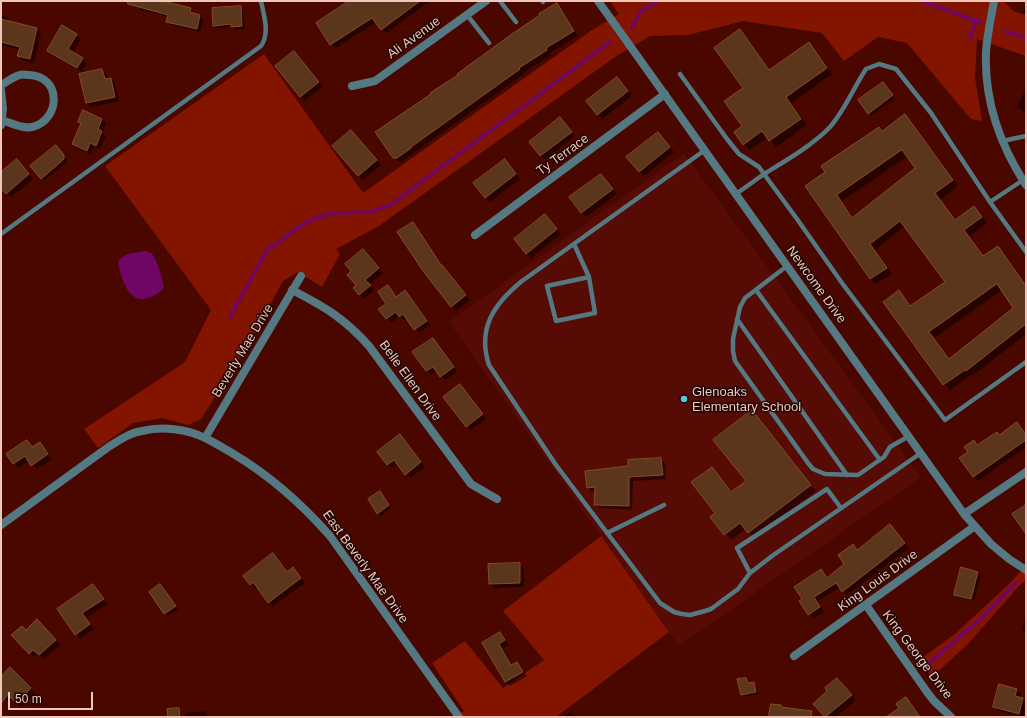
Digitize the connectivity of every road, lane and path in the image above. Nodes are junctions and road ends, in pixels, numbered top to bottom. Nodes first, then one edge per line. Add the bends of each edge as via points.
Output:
1 (261, 1) edge
2 (486, 1) edge
3 (500, 1) edge
4 (598, 1) edge
5 (994, 1) edge
6 (467, 15) junction
7 (516, 22) dead end
8 (489, 43) dead end
9 (680, 74) dead end
10 (1, 85) edge
11 (352, 86) dead end
12 (2, 93) edge
13 (665, 94) junction
14 (2, 122) edge
15 (1026, 136) edge
16 (1002, 141) junction
17 (705, 150) junction
18 (764, 174) junction
19 (1024, 182) edge
20 (736, 194) junction
21 (990, 202) junction
22 (1, 234) edge
23 (475, 235) dead end
24 (574, 244) junction
25 (1026, 252) edge
26 (787, 266) junction
27 (301, 276) dead end
28 (590, 277) junction
29 (292, 290) junction
30 (756, 290) junction
31 (737, 319) junction
32 (1026, 362) edge
33 (909, 436) junction
34 (205, 438) junction
35 (921, 453) junction
36 (880, 460) junction
37 (1026, 472) edge
38 (847, 474) junction
39 (497, 499) dead end
40 (664, 505) dead end
41 (841, 508) junction
42 (964, 514) junction
43 (1, 525) edge
44 (975, 526) junction
45 (607, 533) junction
46 (1026, 570) edge
47 (750, 573) junction
48 (866, 605) junction
49 (794, 656) dead end
50 (459, 717) edge
51 (951, 717) edge

1 - 22 lane via 266,25 265,40 261,46
2 - 6 street, Ali Avenue
3 - 7 lane
4 - 13 street, Newcome Drive
5 - 16 street via 986,52 986,74 993,116
6 - 8 lane
6 - 11 street, Ali Avenue via 376,81
9 - 18 lane via 726,139 739,154 759,167
10 - 14 street via 20,75 34,75 49,83 54,97 53,109 40,124 31,127
12 - 14 street
13 - 17 street, Newcome Drive
13 - 23 street, Ty Terrace
15 - 16 lane
16 - 19 street
17 - 20 street, Newcome Drive
17 - 24 lane
18 - 20 lane
18 - 21 lane via 803,149 830,127 866,69 879,64 896,69 931,113
18 - 32 lane via 945,420
19 - 21 lane
20 - 26 street, Newcome Drive
21 - 25 lane
24 - 28 lane
24 - 45 lane via 522,281 498,304 488,322 485,348 492,371
26 - 30 lane
26 - 33 street, Newcome Drive
27 - 29 street, Beverly Mae Drive
28 - 28 lane via 595,313 556,320 548,286
29 - 34 street, Beverly Mae Drive
29 - 39 street, Belle Ellen Drive via 328,308 357,332 471,484
30 - 31 lane via 745,298
30 - 36 lane
31 - 38 lane
31 - 38 lane via 733,351 735,361 813,469 825,474
33 - 35 street, Newcome Drive
33 - 36 lane via 890,447
34 - 43 street, East Beverly Mae Drive via 175,430 159,429 142,430 125,437
34 - 50 street, East Beverly Mae Drive via 267,476 316,520
35 - 41 lane
35 - 42 street, Newcome Drive
36 - 38 lane via 858,475
37 - 42 street
40 - 45 lane
41 - 47 lane
41 - 47 lane via 827,489 737,548
42 - 44 street, Newcome Drive
44 - 46 street, Newcome Drive via 991,544
44 - 48 street, King Louis Drive
45 - 47 lane via 660,603 674,612 690,615 710,609 738,589
48 - 49 street, King Louis Drive
48 - 51 street, King George Drive via 927,692

